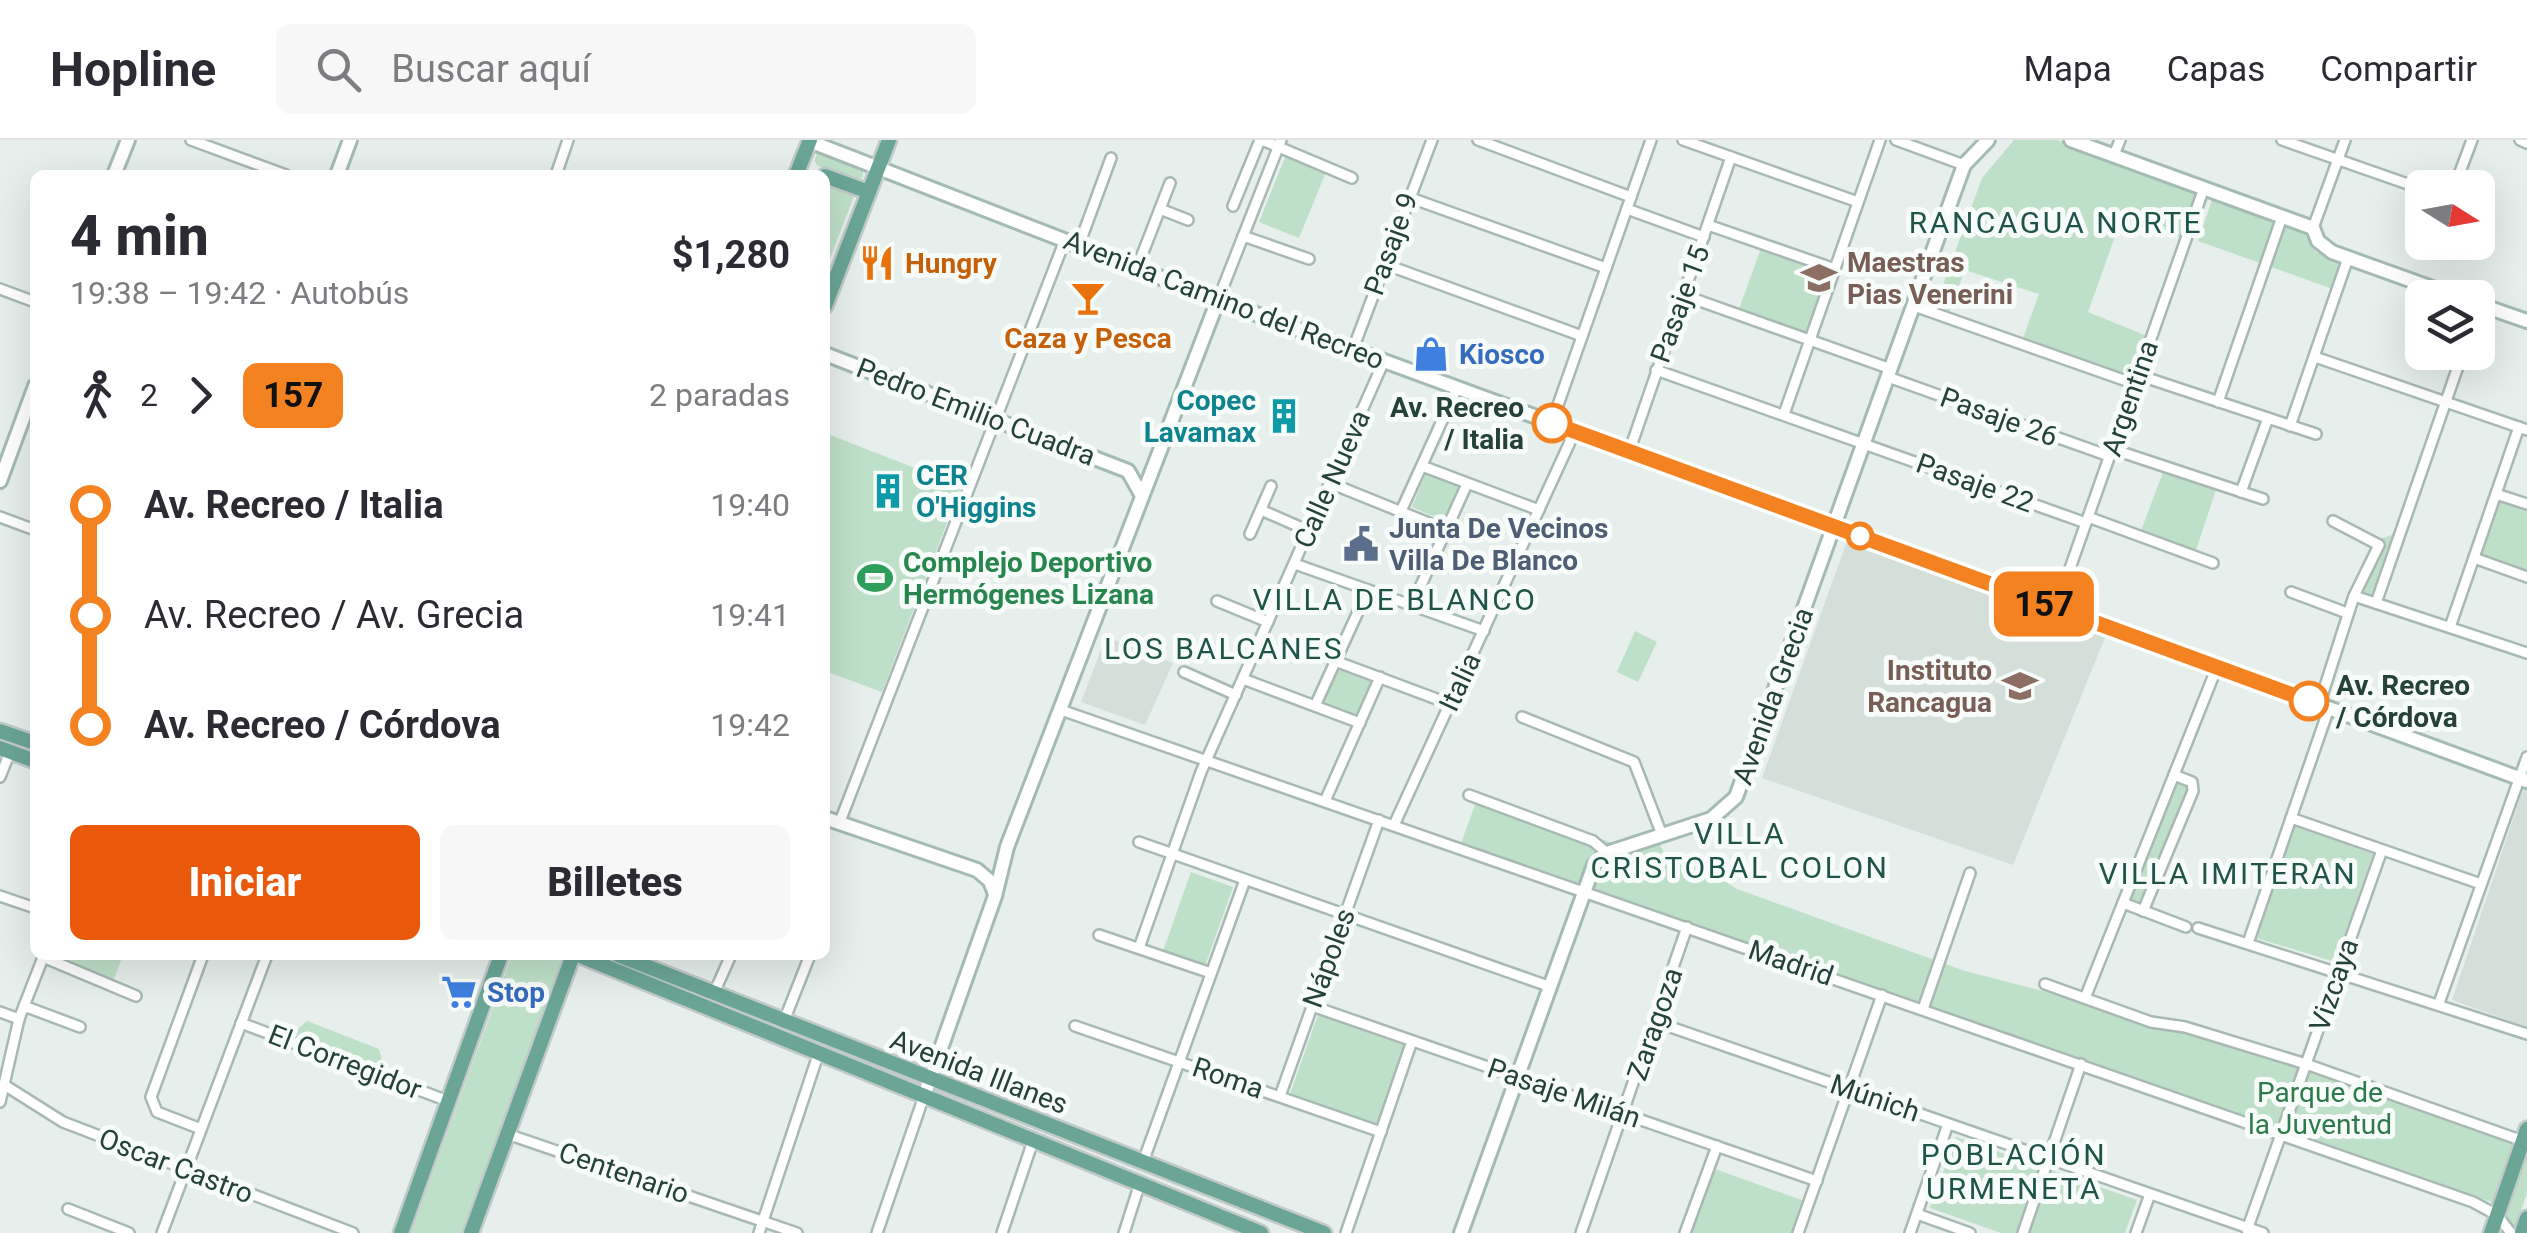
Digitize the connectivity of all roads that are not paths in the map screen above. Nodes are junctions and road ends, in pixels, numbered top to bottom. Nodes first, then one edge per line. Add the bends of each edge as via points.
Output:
1 (128, 140) edge
2 (191, 140) edge
3 (350, 140) edge
4 (568, 140) edge
5 (809, 140) edge
6 (890, 140) edge
7 (1261, 140) edge
8 (1432, 140) edge
9 (1478, 140) edge
10 (1651, 140) edge
11 (1683, 140) edge
12 (1880, 140) edge
13 (1896, 140) edge
14 (1988, 140) edge
15 (2071, 140) edge
16 (2120, 140) edge
17 (2282, 140) edge
18 (2345, 140) edge
19 (2472, 140) edge
20 (2520, 140) edge
21 (2527, 143) edge
22 (1280, 144) edge
23 (2114, 154) junction
24 (1731, 157) junction
25 (1111, 158) dead end
26 (2338, 160) junction
27 (1964, 165) junction
28 (880, 166) junction
29 (116, 170) edge
30 (272, 170) edge
31 (339, 170) edge
32 (558, 170) edge
33 (798, 170) edge
34 (2461, 170) edge
35 (830, 177) edge
36 (1352, 178) dead end
37 (1170, 183) dead end
38 (2405, 183) edge
39 (2204, 188) junction
40 (869, 192) junction
41 (1408, 196) junction
42 (1858, 202) junction
43 (1629, 203) junction
44 (1233, 206) dead end
45 (1160, 209) junction
46 (2282, 216) junction
47 (1188, 220) dead end
48 (1708, 225) junction
49 (2313, 228) junction
50 (1243, 236) junction
51 (1704, 237) junction
52 (1072, 242) junction
53 (2348, 258) junction
54 (1309, 259) dead end
55 (1384, 264) junction
56 (1137, 268) junction
57 (1606, 268) junction
58 (1835, 269) junction
59 (2410, 280) edge
60 (0, 289) edge
61 (830, 293) edge
62 (1683, 295) junction
63 (30, 300) edge
64 (1218, 300) junction
65 (1914, 306) junction
66 (2495, 312) edge
67 (2527, 322) edge
68 (1582, 336) junction
69 (1810, 340) junction
70 (1353, 349) junction
71 (830, 356) edge
72 (2315, 357) junction
73 (1384, 361) junction
74 (1656, 370) junction
75 (2457, 370) edge
76 (1890, 373) junction
77 (2136, 379) junction
78 (1457, 388) junction
79 (30, 399) edge
80 (2446, 400) junction
81 (2218, 402) junction
82 (1784, 414) junction
83 (994, 418) junction
84 (2268, 418) junction
85 (1552, 422) junction
86 (2290, 426) junction
87 (2523, 428) edge
88 (1575, 431) junction
89 (2316, 434) dead end
90 (1864, 442) junction
91 (1629, 452) junction
92 (2110, 453) junction
93 (1154, 462) junction
94 (1422, 466) junction
95 (1128, 471) junction
96 (0, 480) edge
97 (1330, 482) junction
98 (1468, 484) junction
99 (1271, 486) dead end
100 (2241, 492) junction
101 (2496, 494) junction
102 (1141, 495) junction
103 (2263, 500) dead end
104 (2527, 504) edge
105 (1260, 510) junction
106 (1539, 510) junction
107 (1401, 512) junction
108 (0, 517) edge
109 (2087, 520) junction
110 (2333, 520) dead end
111 (1834, 526) junction
112 (30, 528) edge
113 (1446, 530) junction
114 (1309, 531) junction
115 (1250, 534) dead end
116 (2397, 538) junction
117 (2379, 545) junction
118 (2474, 558) junction
119 (2213, 563) dead end
120 (1295, 564) junction
121 (2527, 576) edge
122 (1368, 590) junction
123 (2291, 592) dead end
124 (2354, 596) junction
125 (1217, 601) dead end
126 (2376, 603) junction
127 (1412, 605) junction
128 (2056, 608) junction
129 (2347, 613) junction
130 (1268, 622) junction
131 (2450, 626) junction
132 (1484, 630) junction
133 (2527, 652) edge
134 (1334, 660) junction
135 (2217, 667) junction
136 (1184, 672) dead end
137 (1380, 678) junction
138 (1243, 679) junction
139 (1236, 694) junction
140 (1450, 704) junction
141 (1315, 706) junction
142 (2324, 706) junction
143 (1061, 710) junction
144 (1522, 718) dead end
145 (1360, 723) junction
146 (0, 730) edge
147 (30, 741) edge
148 (5, 750) edge
149 (2527, 756) edge
150 (30, 759) edge
151 (1208, 761) junction
152 (2174, 775) junction
153 (0, 777) edge
154 (2523, 780) edge
155 (1469, 795) dead end
156 (1326, 801) junction
157 (2291, 818) junction
158 (1379, 820) junction
159 (832, 821) edge
160 (1394, 825) junction
161 (1662, 835) junction
162 (1139, 842) dead end
163 (2148, 842) junction
164 (1007, 847) junction
165 (2167, 850) junction
166 (2382, 850) junction
167 (1607, 853) junction
168 (1171, 854) junction
169 (978, 870) junction
170 (1970, 873) dead end
171 (1245, 880) junction
172 (2480, 884) junction
173 (1583, 890) junction
174 (0, 896) edge
175 (995, 896) junction
176 (2123, 903) junction
177 (30, 906) edge
178 (2143, 911) junction
179 (1345, 915) junction
180 (1687, 927) junction
181 (2186, 928) dead end
182 (2198, 928) dead end
183 (1099, 935) dead end
184 (2248, 943) junction
185 (1139, 948) junction
186 (41, 960) edge
187 (52, 960) edge
188 (201, 960) edge
189 (265, 960) edge
190 (499, 960) edge
191 (574, 960) edge
192 (589, 960) edge
193 (631, 960) edge
194 (729, 960) edge
195 (808, 960) edge
196 (2339, 970) junction
197 (1211, 973) junction
198 (2045, 984) dead end
199 (1550, 986) junction
200 (714, 993) junction
201 (1882, 994) junction
202 (136, 996) dead end
203 (2085, 998) junction
204 (2439, 1002) junction
205 (24, 1006) junction
206 (1312, 1006) junction
207 (1923, 1009) junction
208 (0, 1012) edge
209 (19, 1019) junction
210 (784, 1021) junction
211 (1656, 1022) junction
212 (241, 1023) junction
213 (1075, 1026) dead end
214 (80, 1027) dead end
215 (2527, 1034) edge
216 (1412, 1041) junction
217 (819, 1052) junction
218 (1179, 1061) junction
219 (2081, 1064) junction
220 (2306, 1064) junction
221 (1516, 1077) junction
222 (930, 1080) junction
223 (6, 1086) junction
224 (1849, 1088) junction
225 (924, 1096) junction
226 (1280, 1096) junction
227 (448, 1101) junction
228 (0, 1102) edge
229 (1624, 1114) junction
230 (1948, 1124) junction
231 (202, 1129) junction
232 (1381, 1132) junction
233 (508, 1134) junction
234 (2281, 1134) junction
235 (2525, 1136) edge
236 (1034, 1138) junction
237 (1716, 1146) junction
238 (2048, 1158) junction
239 (1142, 1162) junction
240 (186, 1170) junction
241 (1816, 1181) junction
242 (1140, 1183) junction
243 (2150, 1194) junction
244 (68, 1209) dead end
245 (1917, 1214) junction
246 (2497, 1216) junction
247 (2527, 1218) edge
248 (763, 1221) junction
249 (1245, 1230) edge
250 (2247, 1230) edge
251 (130, 1233) edge
252 (162, 1233) edge
253 (353, 1233) edge
254 (401, 1233) edge
255 (471, 1233) edge
256 (759, 1233) edge
257 (797, 1233) edge
258 (877, 1233) edge
259 (1002, 1233) edge
260 (1124, 1233) edge
261 (1261, 1233) edge
262 (1324, 1233) edge
263 (1346, 1233) edge
264 (1462, 1233) edge
265 (1581, 1233) edge
266 (1685, 1233) edge
267 (1798, 1233) edge
268 (1910, 1233) edge
269 (1970, 1233) edge
270 (2023, 1233) edge
271 (2136, 1233) edge
272 (2263, 1233) edge
273 (2491, 1233) edge
274 (2511, 1233) edge
275 (2522, 1233) edge

1 - 29 street
2 - 30 street
3 - 31 street
4 - 32 street
5 - 28 street, Avenida Camino del Recreo
5 - 33 main road
6 - 28 main road
7 - 22 street
7 - 44 street
8 - 41 street, Pasaje 9
9 - 43 street
10 - 43 street
11 - 24 street
12 - 42 street
13 - 27 street
14 - 27 street, Avenida Grecia
15 - 23 street
16 - 23 street
17 - 26 street
18 - 26 street
19 - 34 street
20 - 21 street
22 - 36 street
22 - 50 street
23 - 39 street
24 - 42 street
24 - 48 street, Pasaje 15
25 - 52 street
26 - 38 street
26 - 49 street
27 - 65 street, Avenida Grecia
28 - 40 main road
28 - 52 street, Avenida Camino del Recreo
35 - 40 main road
37 - 45 street
39 - 46 street
39 - 77 street, Argentina
40 - 61 main road
41 - 55 street, Pasaje 9
41 - 57 street
42 - 58 street
43 - 51 street
43 - 57 street
45 - 47 street
45 - 56 street
46 - 49 street
46 - 81 street
48 - 51 street, Pasaje 15
48 - 58 street
49 - 53 street via 2322,246
50 - 54 street
50 - 64 street
51 - 62 street, Pasaje 15
52 - 56 street, Avenida Camino del Recreo
52 - 83 street
53 - 59 street
53 - 72 street
55 - 68 street
55 - 70 street, Pasaje 9
56 - 64 street, Avenida Camino del Recreo
57 - 68 street
58 - 69 street
60 - 63 street
62 - 69 street, Pasaje 26
62 - 74 street, Pasaje 15
64 - 70 street, Avenida Camino del Recreo
64 - 93 street
65 - 76 street, Avenida Grecia
65 - 77 street
66 - 67 street
68 - 85 street
69 - 76 street, Pasaje 26
69 - 82 street
70 - 73 street, Avenida Camino del Recreo
71 - 83 street, Pedro Emilio Cuadra
72 - 80 street
72 - 86 street
73 - 78 street, Avenida Camino del Recreo
73 - 97 street, Calle Nueva
74 - 82 street, Pasaje 22
74 - 91 street, Pasaje 15
75 - 80 street
76 - 90 street, Avenida Grecia
76 - 92 street, Pasaje 26
77 - 81 street
77 - 92 street, Argentina
78 - 85 street, Avenida Camino del Recreo
78 - 94 street
79 - 96 street
80 - 87 street
80 - 116 street
81 - 84 street
82 - 90 street, Pasaje 22
83 - 95 street, Pedro Emilio Cuadra
83 - 159 street
84 - 86 street
84 - 100 street
85 - 88 street, Avenida Camino del Recreo
86 - 89 street
87 - 101 street
88 - 91 street, Avenida Camino del Recreo
88 - 106 street, Italia
90 - 109 street, Pasaje 22
90 - 111 street, Avenida Grecia
91 - 111 street, Avenida Camino del Recreo
92 - 100 street, Pasaje 26
92 - 109 street, Argentina
93 - 95 street, Pedro Emilio Cuadra
93 - 102 street
94 - 98 street
94 - 107 street
95 - 102 street, Pedro Emilio Cuadra
97 - 107 street
97 - 114 street, Calle Nueva
98 - 106 street
98 - 113 street
99 - 105 street
100 - 103 street, Pasaje 26
101 - 104 street
101 - 118 street
102 - 143 street
105 - 114 street
105 - 115 street
106 - 132 street, Italia
107 - 113 street
108 - 112 street
109 - 119 street, Pasaje 22
109 - 128 street, Argentina
110 - 117 street
111 - 128 street, Avenida Camino del Recreo
111 - 161 street, Avenida Grecia via 1736,797 1710,818
113 - 127 street
114 - 120 street, Calle Nueva
116 - 117 street
116 - 126 street
117 - 124 street
118 - 121 street
118 - 131 street
120 - 122 street
120 - 130 street, Calle Nueva
122 - 127 street
122 - 134 street
123 - 129 street
124 - 126 street
124 - 129 street
125 - 130 street
126 - 131 street
127 - 132 street
128 - 135 street, Avenida Camino del Recreo
129 - 142 street
130 - 138 street, Calle Nueva
131 - 133 street
132 - 140 street, Italia
134 - 137 street
134 - 141 street
135 - 142 street, Avenida Camino del Recreo
135 - 152 street
136 - 139 street
137 - 140 street
137 - 145 street
138 - 139 street, Calle Nueva
138 - 141 street
139 - 151 street, Calle Nueva
140 - 160 street, Italia
141 - 145 street
142 - 154 street, Avenida Camino del Recreo
142 - 157 street
143 - 151 street, Madrid
143 - 164 street
144 - 161 street via 1634,762
145 - 156 street
146 - 147 main road
148 - 150 main road
148 - 153 street
149 - 154 street
151 - 156 street, Madrid
151 - 168 street, Calle Nueva
152 - 163 street
152 - 165 street via 2194,788
154 - 172 street
155 - 167 street via 1593,841
156 - 158 street, Madrid
157 - 166 street
157 - 184 street
158 - 160 street, Madrid
158 - 179 street, Nápoles
159 - 169 street
160 - 173 street, Madrid
161 - 167 street, Avenida Grecia
162 - 168 street
163 - 165 street
163 - 176 street
164 - 169 street via 994,864
164 - 175 street
165 - 178 street
166 - 172 street
166 - 196 street, Vizcaya
167 - 173 street
168 - 171 street
168 - 185 street, Calle Nueva
169 - 175 street
170 - 207 street
171 - 179 street
171 - 197 street
172 - 204 street
173 - 180 street, Madrid
173 - 199 street
174 - 177 street
175 - 222 street
176 - 178 street
176 - 203 street
178 - 181 street
179 - 199 street
179 - 206 street, Nápoles
180 - 201 street, Madrid
180 - 211 street, Zaragoza
182 - 184 street
183 - 185 street
184 - 196 street
185 - 197 street
186 - 205 street
187 - 202 street
188 - 231 street via 151,1097 158,1112
189 - 212 street
190 - 227 main road
191 - 233 main road
192 - 217 main road, Avenida Illanes
193 - 200 main road, Avenida Illanes
194 - 200 street
195 - 210 street
196 - 204 street
196 - 220 street, Vizcaya
197 - 218 street
198 - 203 street
199 - 221 street
200 - 210 main road, Avenida Illanes
201 - 207 street, Madrid
201 - 224 street
203 - 220 street
204 - 215 street
205 - 209 street
205 - 214 street
206 - 216 street, Pasaje Milán
206 - 226 street, Nápoles
207 - 219 street, Madrid
208 - 209 street
209 - 223 street
210 - 222 main road, Avenida Illanes
211 - 224 street, Múnich
211 - 229 street, Zaragoza
212 - 227 street, El Corregidor
212 - 231 street
213 - 218 street, Roma
216 - 221 street, Pasaje Milán
216 - 232 street
217 - 225 main road, Avenida Illanes
217 - 248 street
218 - 226 street, Roma
218 - 239 street
219 - 234 street, Madrid
219 - 238 street
220 - 234 street, Vizcaya
220 - 235 street
221 - 229 street, Pasaje Milán
221 - 264 street
222 - 225 street
222 - 239 main road, Avenida Illanes
223 - 228 street
223 - 240 street, Oscar Castro via 62,1122
224 - 230 street, Múnich
224 - 241 street
225 - 236 main road, Avenida Illanes
225 - 258 street
226 - 232 street, Roma
227 - 254 main road
229 - 237 street, Pasaje Milán
229 - 265 street, Zaragoza
230 - 238 street, Múnich
230 - 245 street
231 - 240 street
232 - 263 street
233 - 248 street, Centenario
233 - 255 main road
234 - 246 street, Madrid
234 - 250 street, Vizcaya
235 - 246 main road
236 - 242 main road, Avenida Illanes
236 - 259 street
237 - 241 street, Pasaje Milán
237 - 266 street
238 - 243 street, Múnich
238 - 270 street
239 - 262 main road, Avenida Illanes
240 - 252 street
240 - 253 street, Oscar Castro
241 - 267 street
242 - 249 main road, Avenida Illanes
242 - 260 street
243 - 250 street, Múnich
243 - 271 street
244 - 251 street
245 - 268 street
245 - 269 street
246 - 273 main road
246 - 274 street, Madrid
247 - 275 main road
248 - 256 street
248 - 257 street, Centenario
249 - 261 main road, Avenida Illanes
250 - 272 street, Múnich

